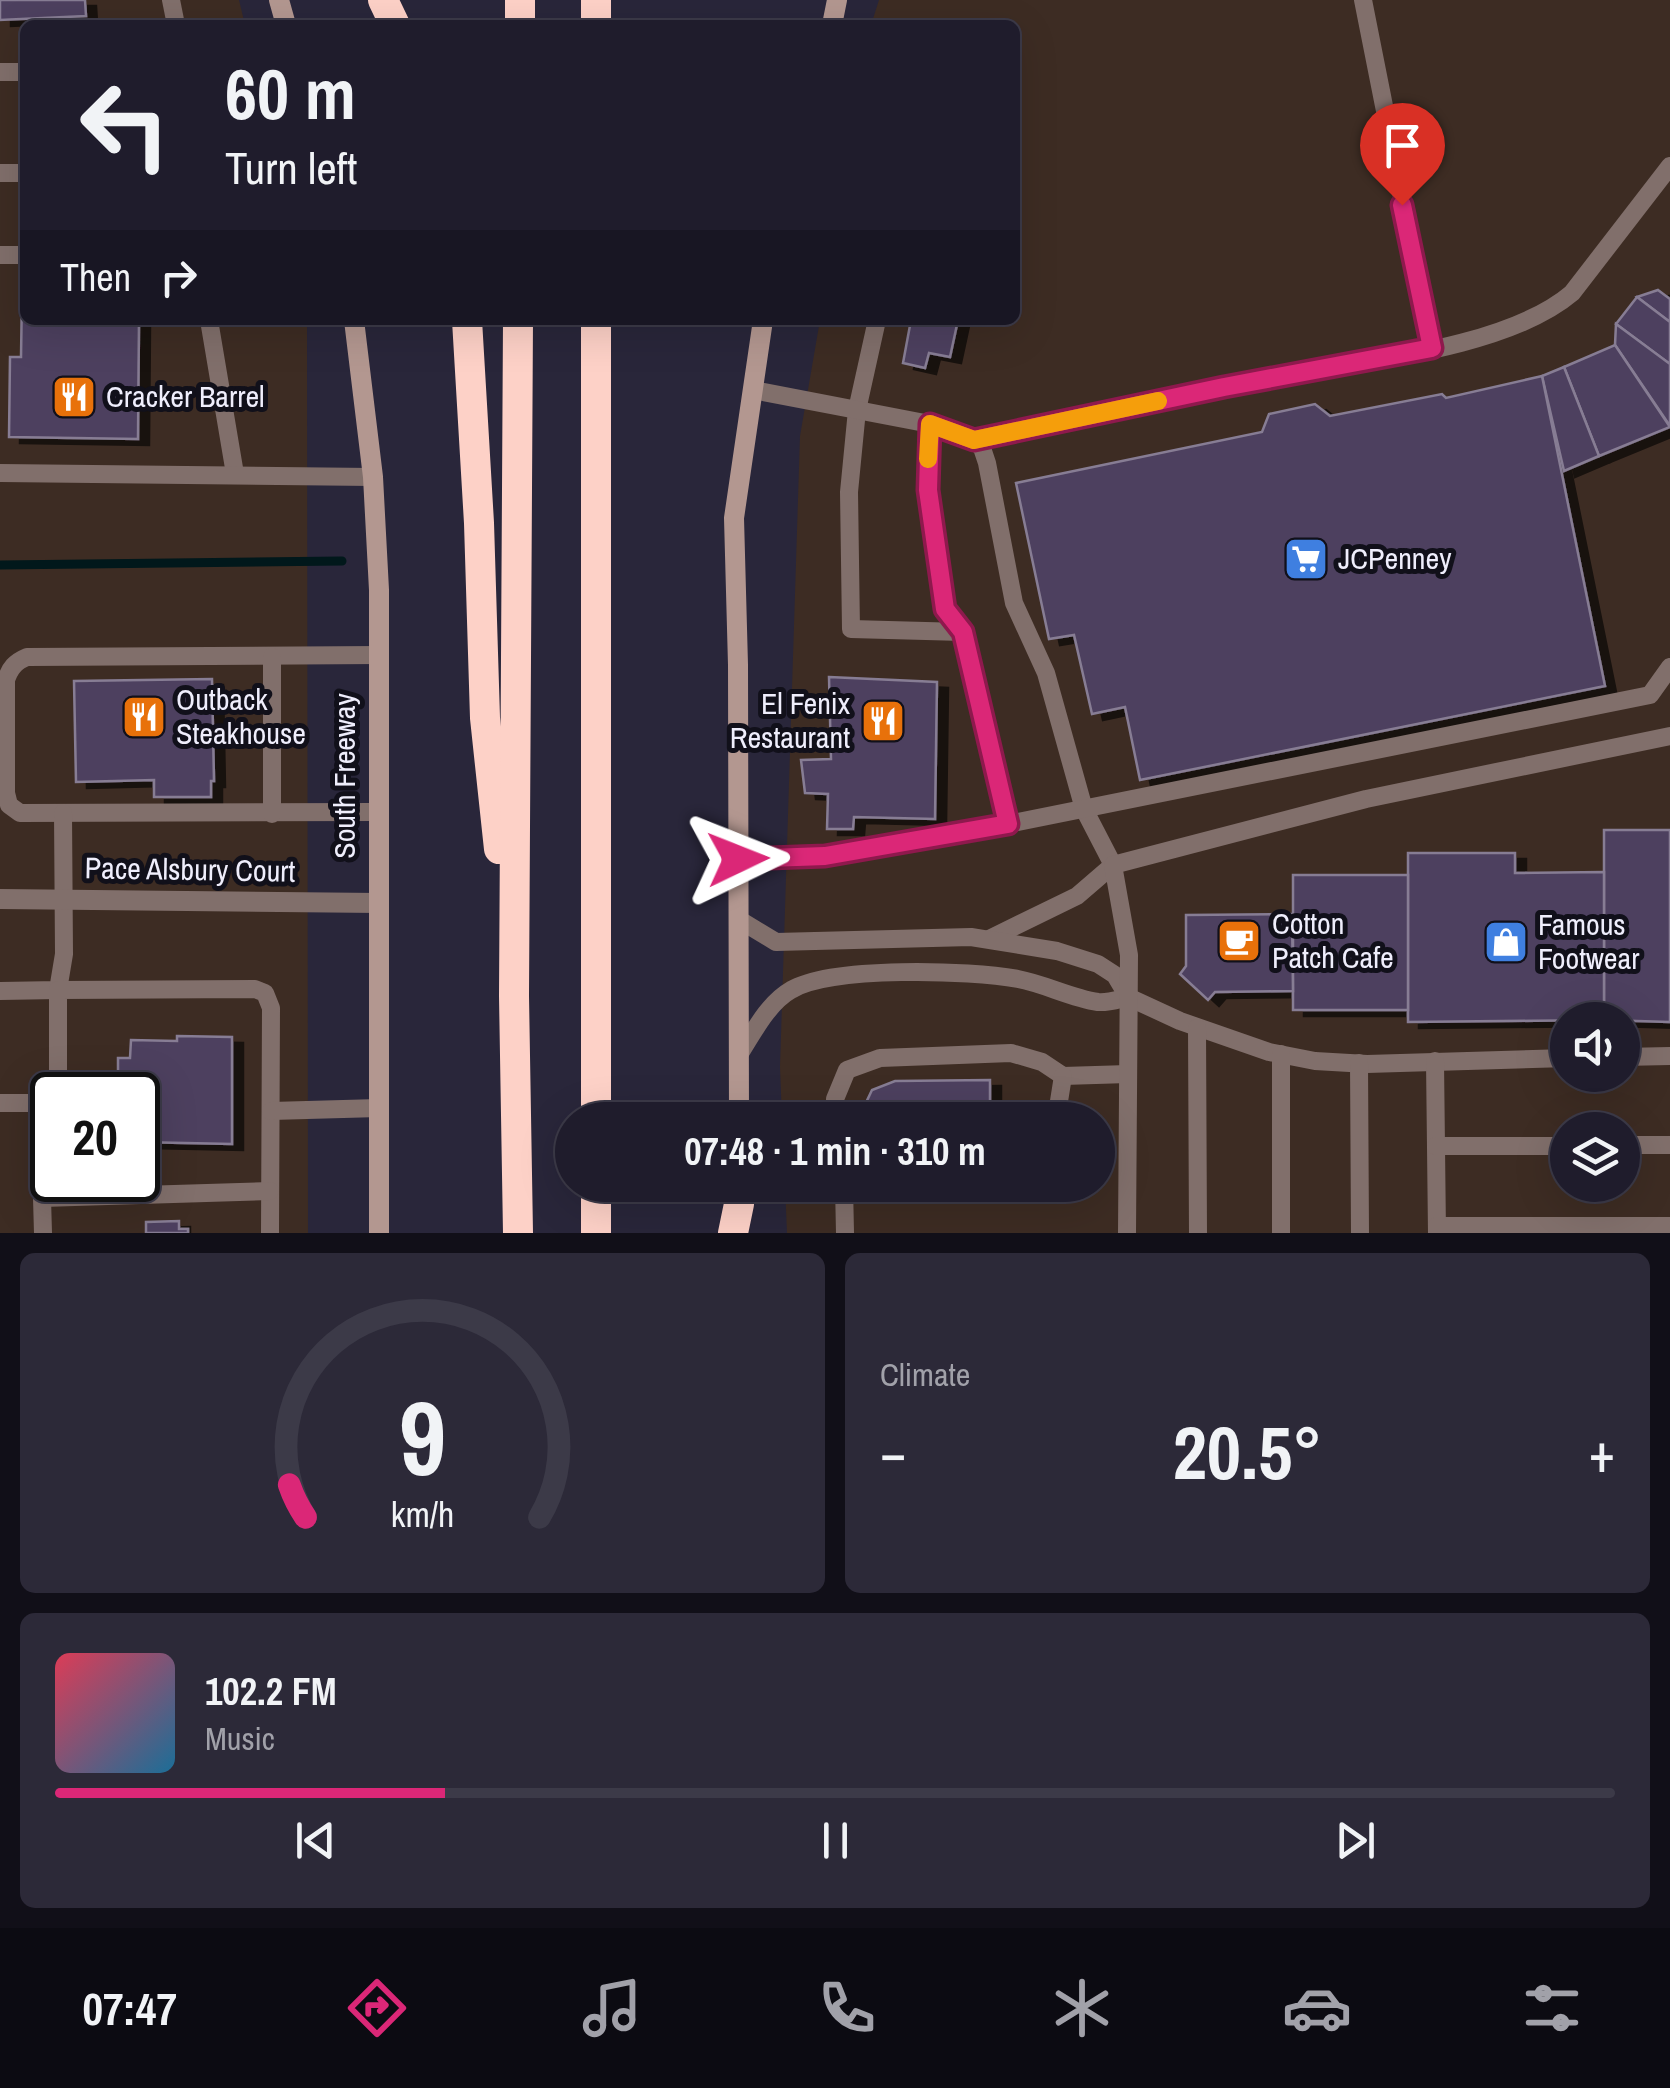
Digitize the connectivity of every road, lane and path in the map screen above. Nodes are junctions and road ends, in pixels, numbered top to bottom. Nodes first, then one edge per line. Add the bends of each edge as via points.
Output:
1 (1363, 0) edge
2 (1670, 166) edge
3 (210, 325) edge
4 (355, 325) edge
5 (467, 325) edge
6 (518, 325) edge
7 (596, 325) edge
8 (762, 325) edge
9 (876, 325) edge
10 (1432, 348) junction
11 (753, 390) junction
12 (857, 410) junction
13 (930, 424) junction
14 (974, 440) junction
15 (0, 473) edge
16 (235, 474) junction
17 (373, 477) junction
18 (963, 632) junction
19 (380, 655) junction
20 (272, 656) junction
21 (9, 660) edge
22 (1670, 667) edge
23 (1670, 736) edge
24 (7, 808) edge
25 (1084, 810) junction
26 (380, 812) junction
27 (63, 813) junction
28 (272, 814) junction
29 (1008, 824) junction
30 (738, 859) junction
31 (1113, 865) junction
32 (0, 899) edge
33 (64, 899) junction
34 (380, 903) junction
35 (738, 918) junction
36 (988, 939) junction
37 (58, 990) junction
38 (0, 991) edge
39 (514, 996) junction
40 (1128, 997) junction
41 (1197, 1028) junction
42 (1281, 1054) junction
43 (738, 1055) junction
44 (1670, 1056) edge
45 (1640, 1057) edge
46 (1550, 1058) edge
47 (1434, 1061) junction
48 (1359, 1064) junction
49 (58, 1072) edge
50 (1128, 1074) junction
51 (1063, 1076) junction
52 (596, 1102) edge
53 (738, 1102) edge
54 (835, 1102) edge
55 (1059, 1102) edge
56 (0, 1103) edge
57 (30, 1104) edge
58 (378, 1108) junction
59 (271, 1111) junction
60 (1640, 1145) edge
61 (1670, 1145) edge
62 (1436, 1146) junction
63 (1550, 1146) edge
64 (160, 1190) edge
65 (270, 1191) junction
66 (42, 1202) edge
67 (596, 1202) edge
68 (844, 1202) edge
69 (1670, 1226) edge
70 (1437, 1230) edge
71 (43, 1233) edge
72 (270, 1233) edge
73 (379, 1233) edge
74 (518, 1233) edge
75 (596, 1233) edge
76 (845, 1233) edge
77 (1127, 1233) edge
78 (1198, 1233) edge
79 (1281, 1233) edge
80 (1360, 1233) edge

1 - 10 lane
2 - 10 lane via 1599,262 1557,306 1527,322
3 - 16 lane
4 - 17 main road, South Freeway
5 - 39 highway via 485,718
6 - 39 highway
7 - 52 highway
8 - 11 main road
9 - 12 lane
10 - 14 lane
11 - 12 lane
11 - 30 main road via 734,518
12 - 13 lane
12 - 18 lane via 849,492 852,629
13 - 14 lane
13 - 18 lane via 928,490 945,609
14 - 25 lane via 988,462 1014,603 1046,673
15 - 16 lane
16 - 17 lane
17 - 19 main road, South Freeway
18 - 29 lane
19 - 20 lane
19 - 26 main road, South Freeway
20 - 21 lane
20 - 28 lane
21 - 24 lane
22 - 25 lane via 1650,695
23 - 31 lane via 1366,800
24 - 27 lane
25 - 29 lane
25 - 31 lane
26 - 28 lane
26 - 34 main road, South Freeway
27 - 28 lane
27 - 33 lane
29 - 30 lane via 825,856
30 - 35 main road
31 - 36 lane via 1077,896
31 - 40 lane via 1129,955
32 - 33 street, Pace Alsbury Court
33 - 34 street, Pace Alsbury Court
33 - 37 lane
34 - 58 main road, South Freeway
35 - 36 lane via 776,942 796,944
35 - 43 main road
36 - 40 lane via 1098,964 1115,975
37 - 38 lane
37 - 49 lane
37 - 59 lane via 265,994 271,1008
39 - 74 highway
40 - 41 lane
40 - 43 lane via 1101,1002 1021,980 955,972 838,978 790,990
40 - 50 lane
41 - 42 lane
41 - 78 lane
42 - 48 lane
42 - 79 lane
43 - 53 main road
44 - 45 lane
46 - 47 lane
47 - 48 lane
47 - 62 lane
48 - 80 lane
50 - 51 lane
50 - 77 lane
51 - 54 lane via 1011,1054 880,1058 847,1070
51 - 55 lane
56 - 57 lane
58 - 59 lane
58 - 73 main road, South Freeway
59 - 65 lane
60 - 61 lane
62 - 63 lane
62 - 70 lane
64 - 65 lane
65 - 72 lane
66 - 71 lane
67 - 75 highway
68 - 76 lane
69 - 70 lane

